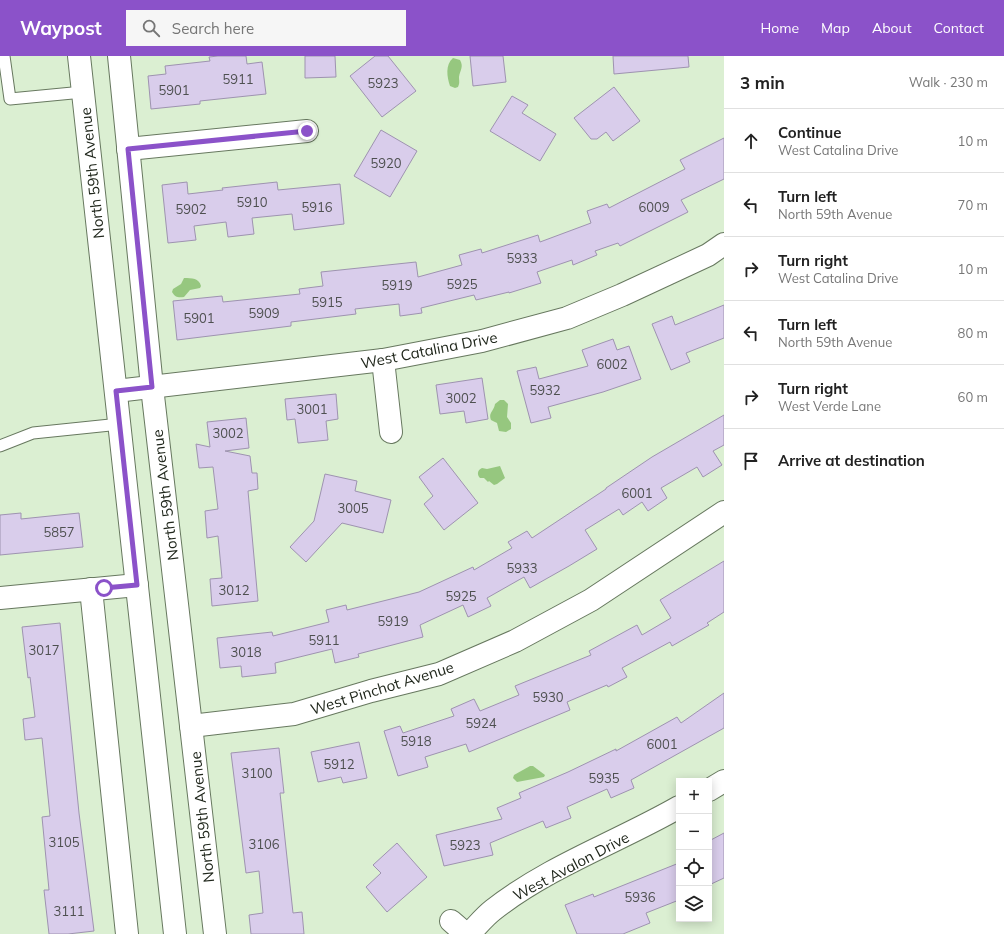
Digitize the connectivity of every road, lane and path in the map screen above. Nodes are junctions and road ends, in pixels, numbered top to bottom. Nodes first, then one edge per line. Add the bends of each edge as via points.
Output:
1 (4, 56) edge
2 (79, 56) edge
3 (119, 56) edge
4 (83, 92) junction
5 (307, 131) dead end
6 (128, 149) junction
7 (724, 244) edge
8 (383, 360) junction
9 (152, 387) junction
10 (116, 391) junction
11 (120, 424) junction
12 (390, 432) dead end
13 (0, 446) edge
14 (724, 512) edge
15 (137, 585) junction
16 (91, 589) junction
17 (0, 598) edge
18 (191, 726) junction
19 (724, 781) edge
20 (712, 788) edge
21 (676, 809) edge
22 (462, 930) edge
23 (128, 934) edge
24 (175, 934) edge
25 (215, 934) edge

1 - 4 lane via 10,99
2 - 4 street, North 59th Avenue
3 - 6 street, North 59th Avenue
4 - 10 street, North 59th Avenue
5 - 6 street
6 - 9 street, North 59th Avenue
7 - 8 street, West Catalina Drive via 708,255 567,318 482,341
8 - 9 street, West Catalina Drive
8 - 12 street
9 - 10 street, West Catalina Drive
9 - 18 street, North 59th Avenue
10 - 11 street, North 59th Avenue
11 - 13 lane via 33,433
11 - 15 street, North 59th Avenue
14 - 18 street, West Pinchot Avenue via 591,600 515,641 438,674 294,714
15 - 16 street
15 - 24 street, North 59th Avenue
16 - 17 street
16 - 23 street
18 - 25 street, North 59th Avenue
19 - 20 street
21 - 22 street, West Avalon Drive via 522,889

